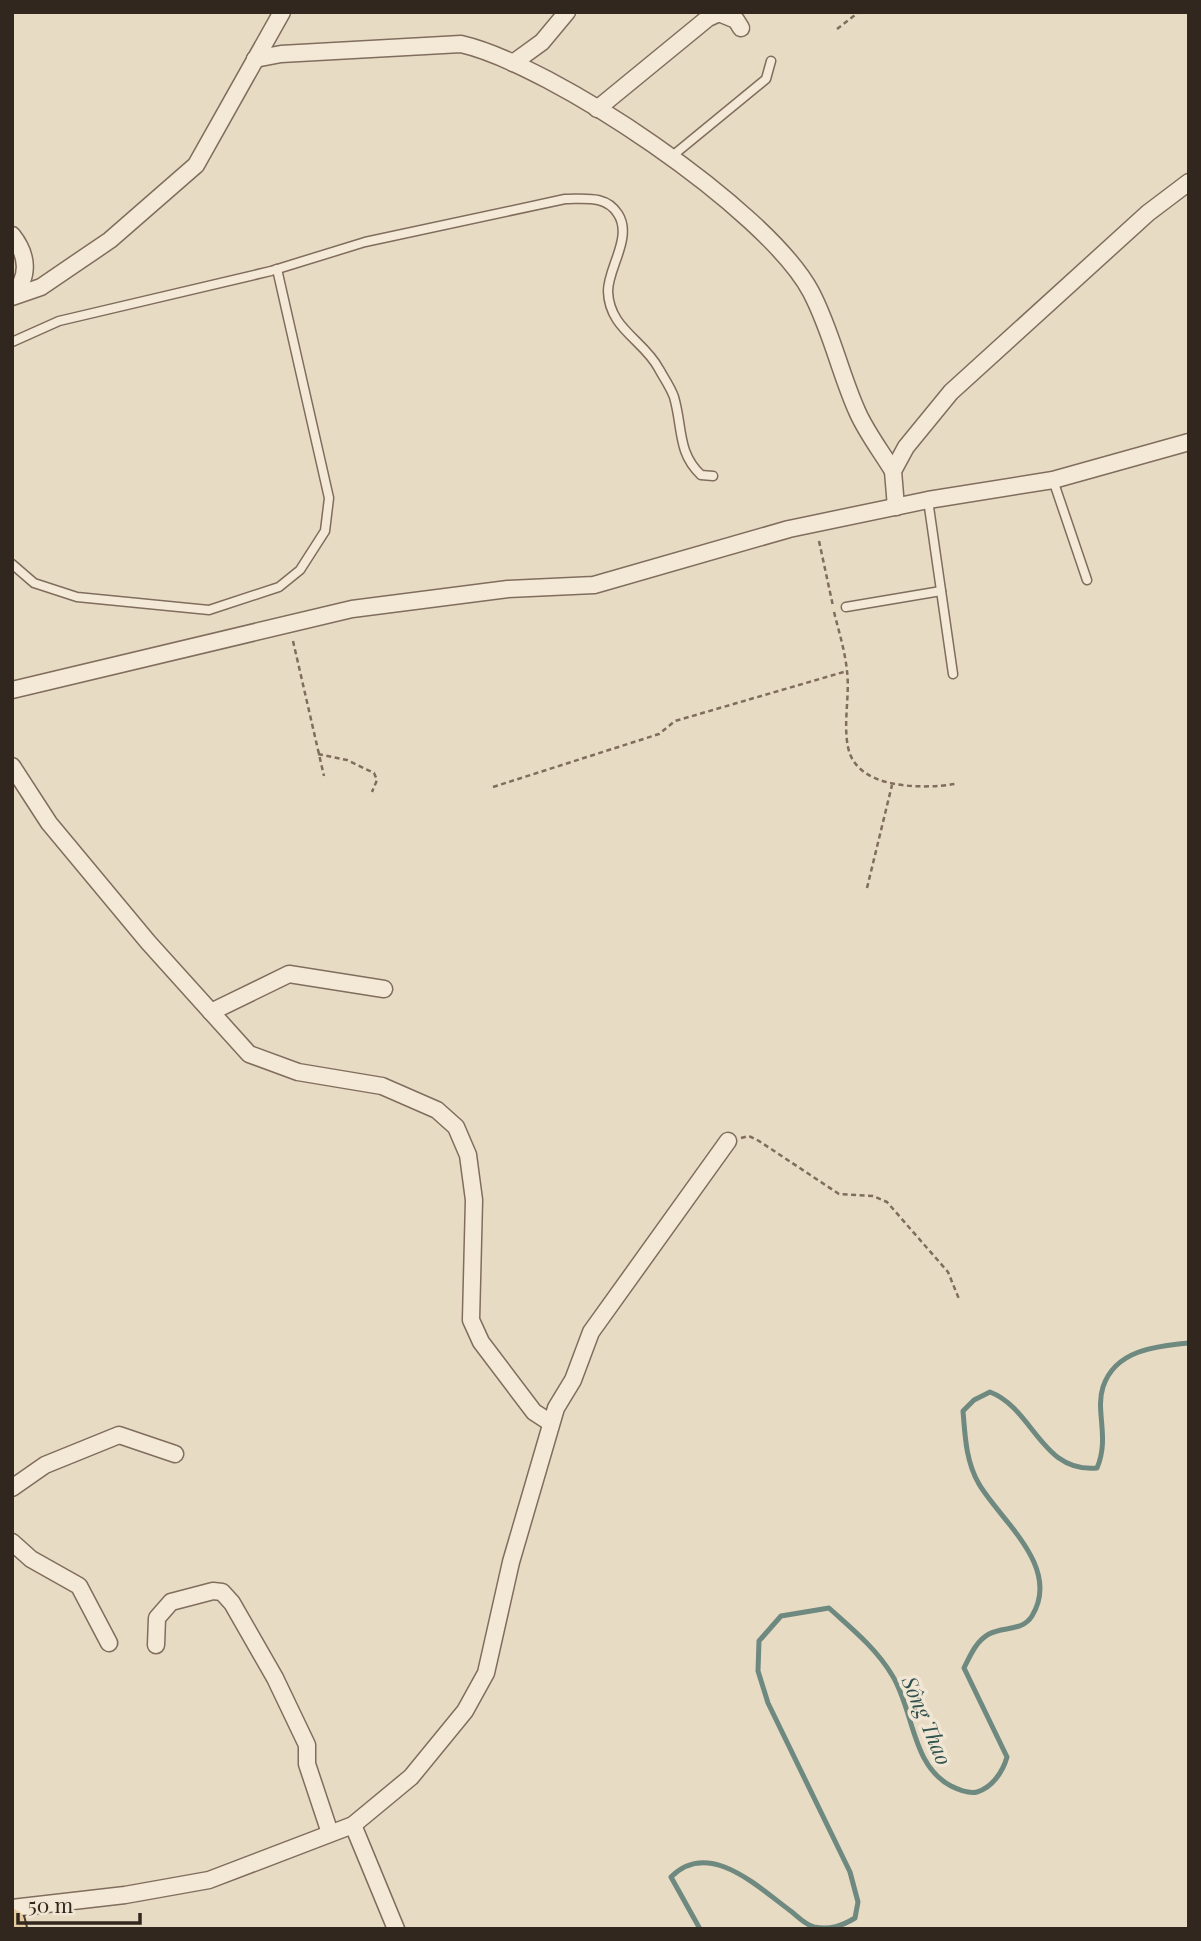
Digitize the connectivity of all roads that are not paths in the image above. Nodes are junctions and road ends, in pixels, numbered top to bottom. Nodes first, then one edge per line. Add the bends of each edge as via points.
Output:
1 (282, 12) edge
2 (567, 12) edge
3 (741, 28) dead end
4 (255, 59) junction
5 (771, 61) dead end
6 (513, 64) junction
7 (597, 109) junction
8 (671, 157) junction
9 (1189, 182) edge
10 (12, 235) edge
11 (277, 269) junction
12 (12, 296) edge
13 (12, 342) edge
14 (1189, 442) edge
15 (893, 471) junction
16 (713, 476) dead end
17 (1053, 481) junction
18 (928, 500) junction
19 (895, 507) junction
20 (12, 564) edge
21 (1087, 580) dead end
22 (941, 591) junction
23 (846, 607) dead end
24 (953, 674) dead end
25 (12, 690) edge
26 (12, 766) edge
27 (384, 989) dead end
28 (211, 1012) junction
29 (728, 1141) road end
30 (551, 1423) junction
31 (174, 1454) dead end
32 (12, 1488) edge
33 (12, 1542) edge
34 (109, 1643) dead end
35 (156, 1645) dead end
36 (353, 1825) junction
37 (330, 1833) junction
38 (12, 1908) edge
39 (12, 1922) edge
40 (14, 1929) edge
41 (396, 1929) edge

1 - 4 street
2 - 6 street via 542,42
3 - 7 street via 736,20 719,13 708,18
4 - 6 street via 461,44
4 - 12 street via 196,165 110,240 41,286
5 - 8 lane via 766,79
6 - 7 street
7 - 8 street
8 - 15 street via 783,251 811,292 858,414
9 - 15 street via 1148,213 951,392 906,447
10 - 12 street via 26,263 22,285
11 - 13 lane via 59,321
11 - 16 lane via 365,242 565,199 597,198 622,220 608,291 616,322 655,362 674,396 687,462 701,475
11 - 20 lane via 329,498 326,531 300,570 279,587 209,610 77,597 34,583
14 - 17 street
15 - 19 street
17 - 18 street
17 - 21 lane
18 - 19 street
18 - 22 lane
19 - 25 street via 815,524 594,586 508,589 352,609
22 - 23 lane
22 - 24 lane
26 - 28 street via 49,823
27 - 28 street via 289,974
28 - 30 street via 249,1055 298,1072 382,1086 437,1110 456,1127 468,1155 474,1200 471,1320 481,1342 534,1412
29 - 30 street via 591,1332
30 - 36 street via 511,1562 486,1673 465,1711 411,1777
31 - 32 street via 119,1436 45,1465
33 - 34 street via 31,1559 79,1586
35 - 37 street via 157,1618 171,1602 222,1592 275,1678 307,1745 307,1764
36 - 37 street
36 - 41 street
37 - 38 street via 209,1880
39 - 40 main road

